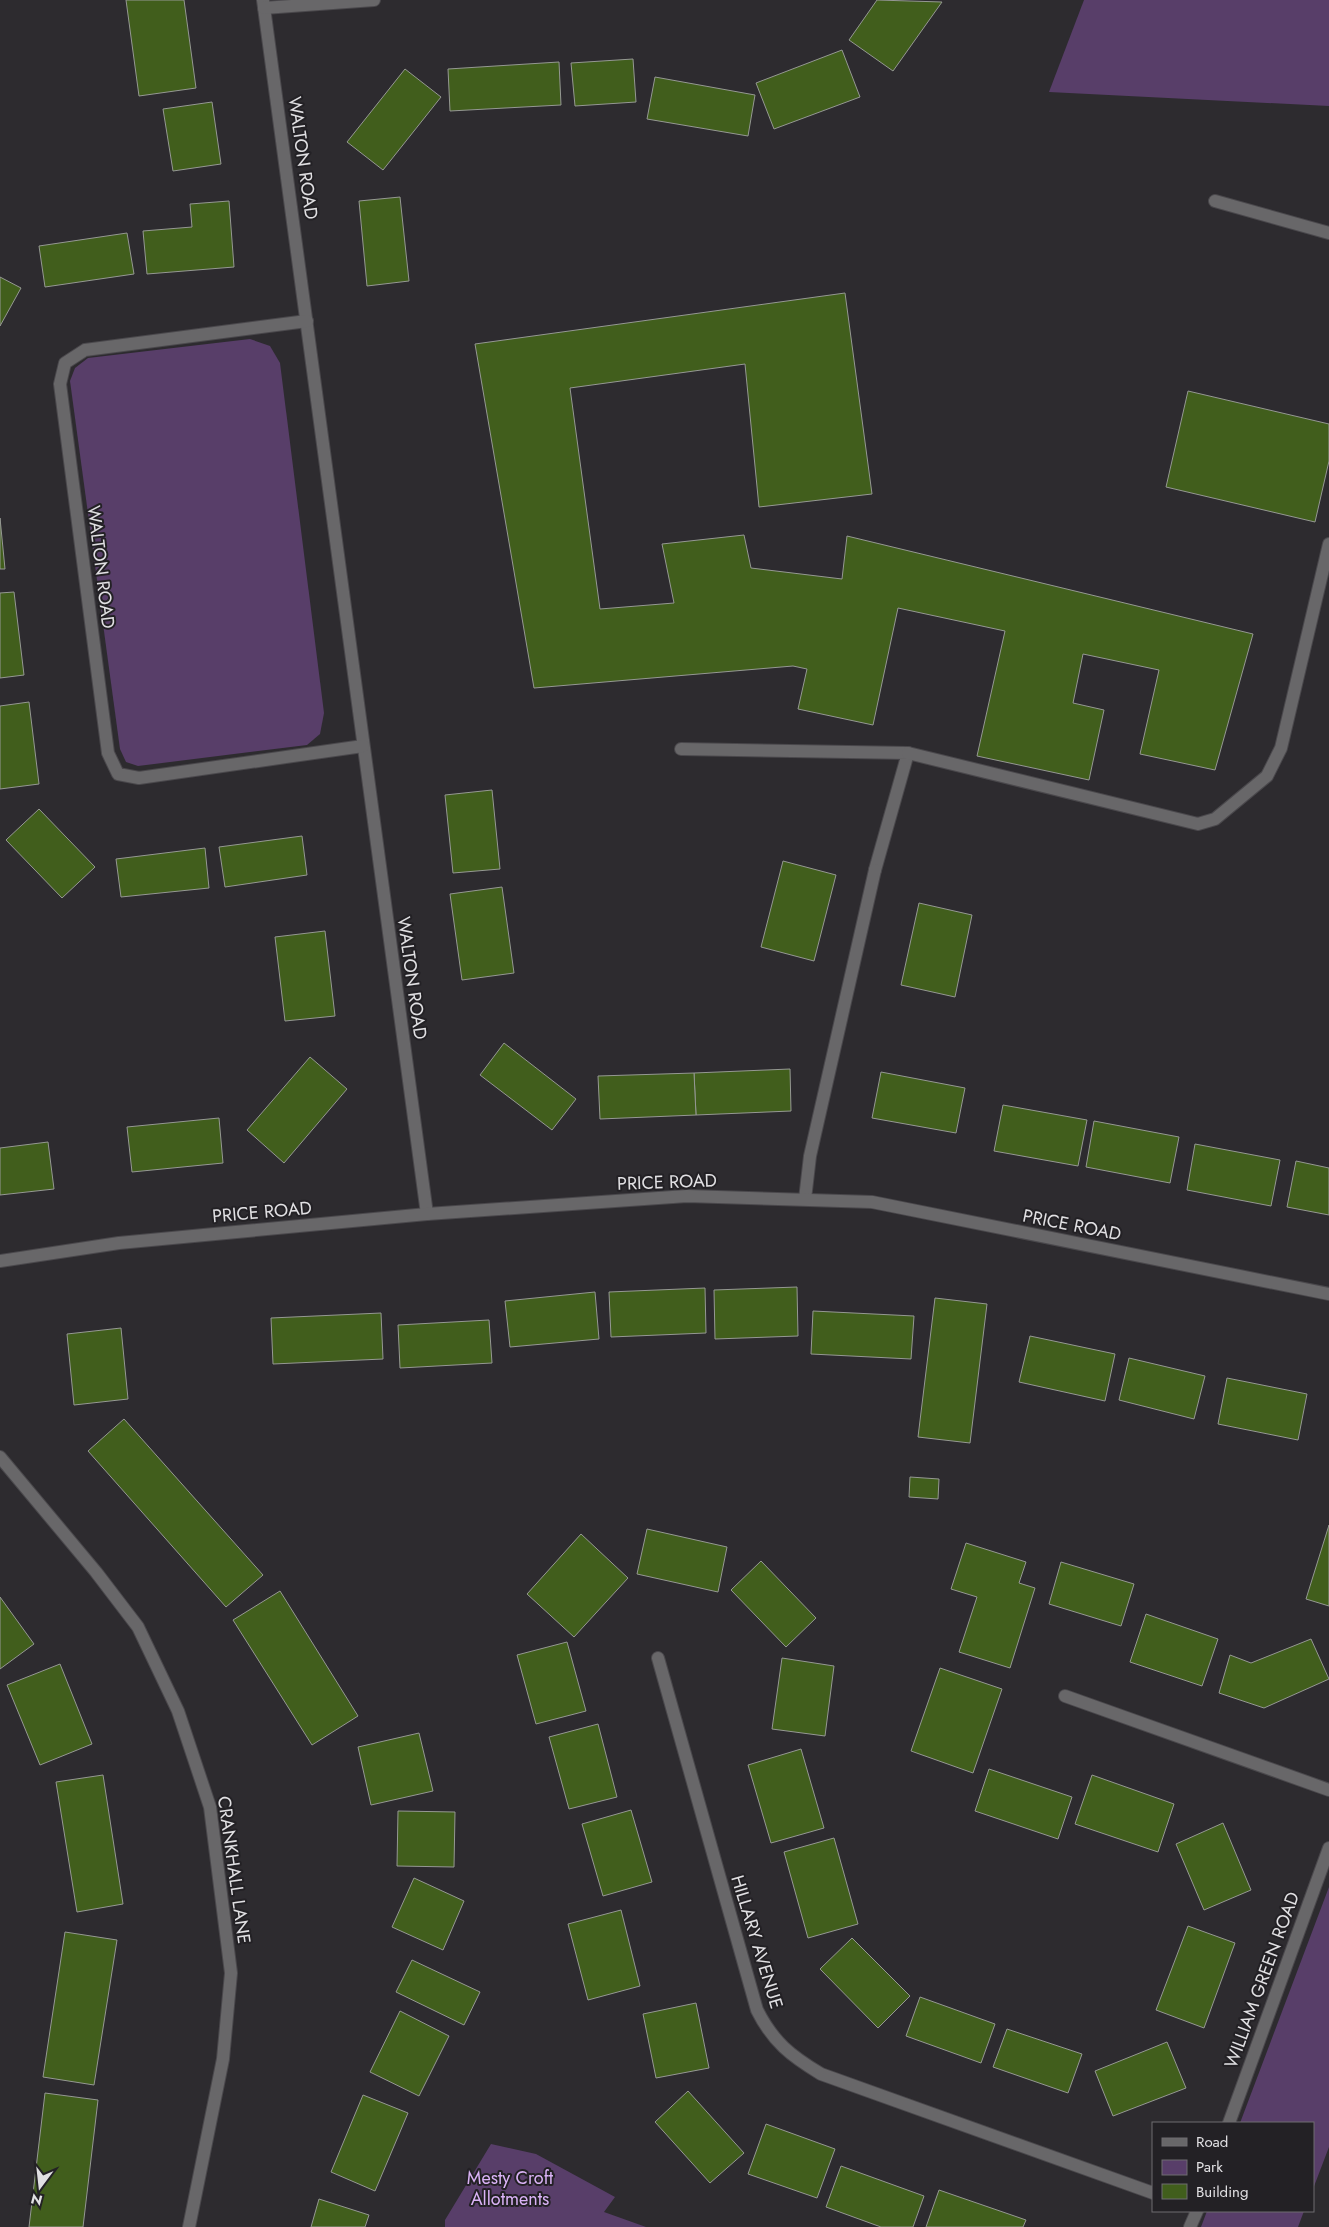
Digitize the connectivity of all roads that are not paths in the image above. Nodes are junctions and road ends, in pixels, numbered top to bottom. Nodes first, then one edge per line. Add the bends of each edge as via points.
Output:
1 (374, 0) edge
2 (264, 4) edge
3 (1215, 201) dead end
4 (1329, 233) edge
5 (307, 321) junction
6 (1329, 544) edge
7 (363, 746) junction
8 (681, 749) dead end
9 (908, 753) junction
10 (805, 1199) junction
11 (427, 1214) junction
12 (0, 1260) edge
13 (1329, 1294) edge
14 (0, 1458) edge
15 (658, 1658) dead end
16 (1065, 1696) dead end
17 (1329, 1790) edge
18 (1329, 1848) edge
19 (1229, 2122) edge
20 (1152, 2193) edge
21 (1197, 2212) edge
22 (189, 2227) edge
23 (1190, 2227) edge

1 - 2 street
2 - 5 street, WALTON ROAD
3 - 4 street
5 - 7 street, WALTON ROAD
5 - 7 street, WALTON ROAD via 85,350 65,363 60,384 108,752 118,774 140,778
6 - 9 street via 1281,748 1267,776 1216,819 1198,824
7 - 11 street, WALTON ROAD
8 - 9 street
9 - 10 street via 875,870 810,1156
10 - 11 street, PRICE ROAD via 687,1196
10 - 13 street, PRICE ROAD via 872,1202
11 - 12 street, PRICE ROAD via 119,1243
14 - 22 street, CRANKHALL LANE via 138,1627 178,1711 210,1807 231,1973 223,2058
15 - 20 street, HILLARY AVENUE via 757,2010 768,2030 792,2056 821,2074
16 - 17 street
18 - 19 street, WILLIAM GREEN ROAD
21 - 23 street

